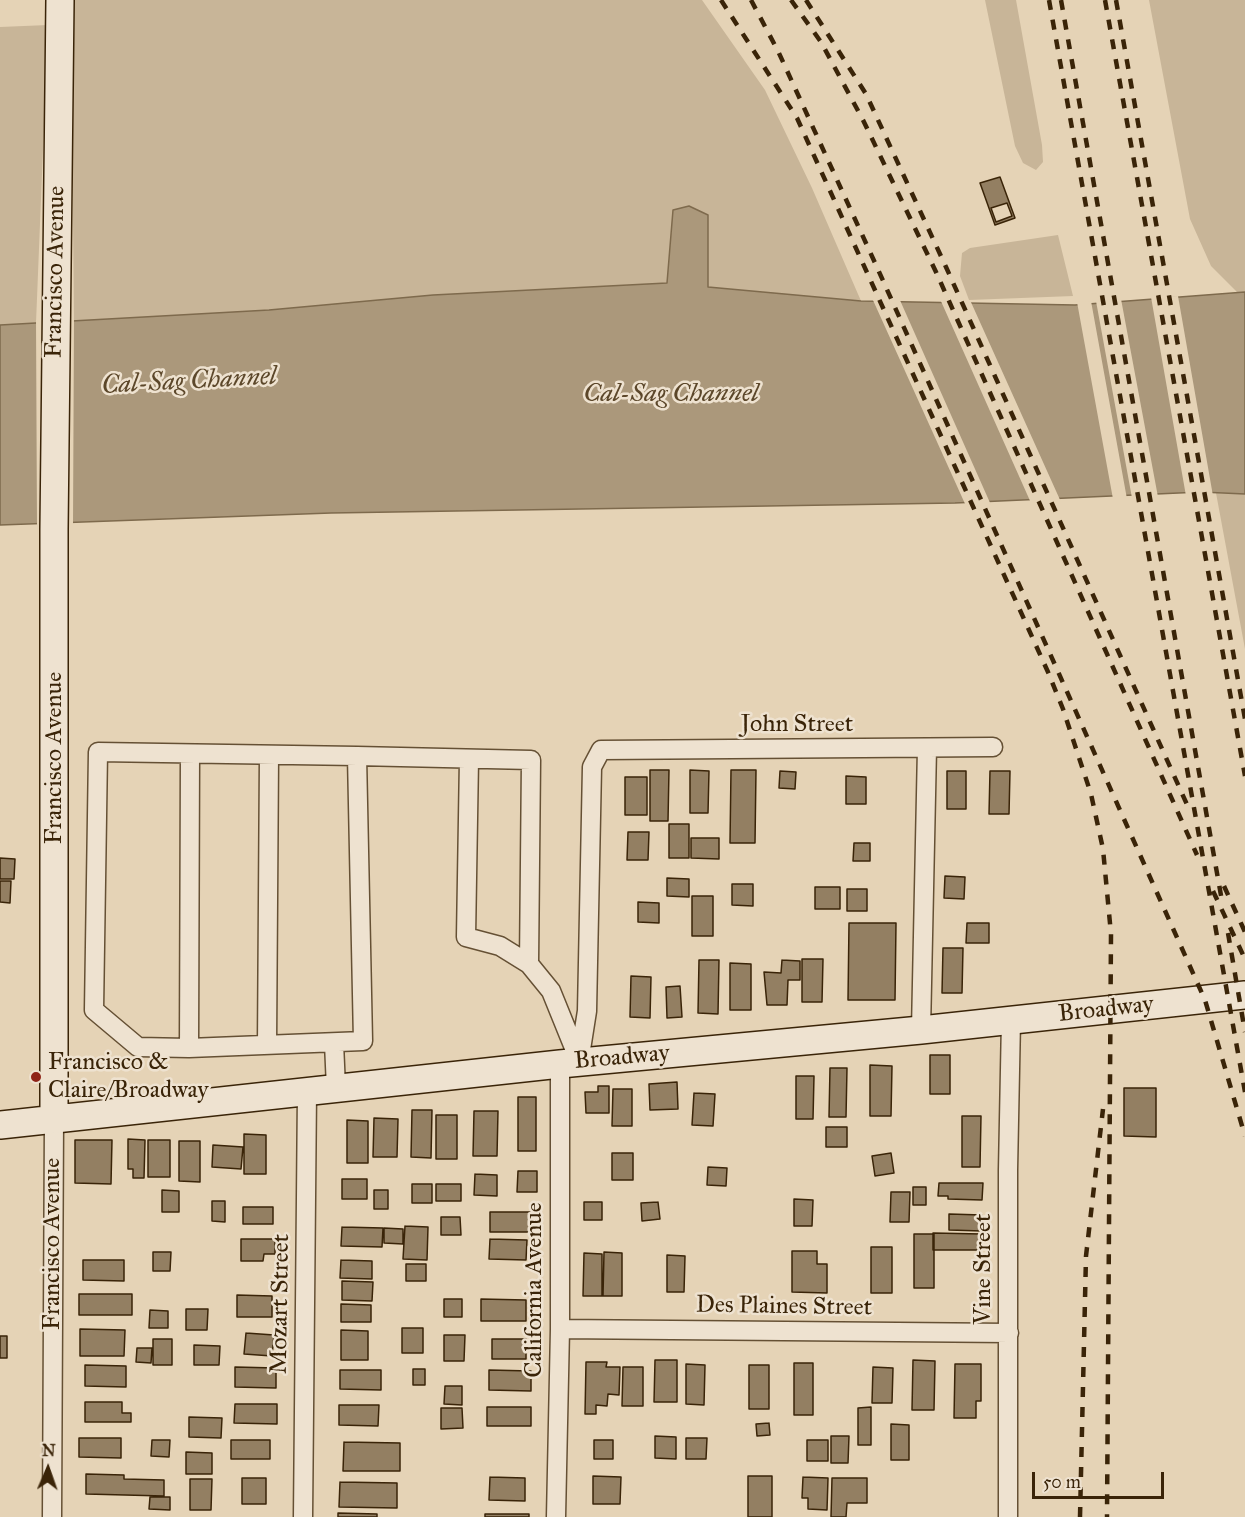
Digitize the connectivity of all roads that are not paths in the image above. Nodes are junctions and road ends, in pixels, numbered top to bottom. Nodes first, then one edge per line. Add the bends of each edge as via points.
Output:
1 (60, 0) edge
2 (993, 747) dead end
3 (927, 748) junction
4 (601, 750) joint
5 (190, 754) junction
6 (268, 754) junction
7 (357, 756) junction
8 (469, 759) junction
9 (529, 964) junction
10 (1245, 995) edge
11 (1011, 1020) junction
12 (921, 1030) junction
13 (334, 1043) junction
14 (267, 1046) junction
15 (189, 1048) junction
16 (569, 1063) junction
17 (336, 1088) junction
18 (307, 1091) junction
19 (54, 1119) junction
20 (0, 1125) edge
21 (560, 1329) junction
22 (1008, 1333) junction
23 (52, 1517) edge
24 (303, 1517) edge
25 (556, 1517) edge
26 (1008, 1517) edge

1 - 19 street, Francisco Avenue via 54,529
2 - 3 street, John Street
3 - 4 street, John Street
3 - 12 street
4 - 16 street, California Avenue via 592,767 587,1011
5 - 6 street
5 - 15 street
5 - 15 street via 98,752 94,1011 138,1047
6 - 7 street
6 - 14 street
7 - 8 street
7 - 13 street via 363,1041
8 - 9 street via 466,937 500,946
8 - 9 street via 531,760
9 - 16 street via 551,991
10 - 11 street, Broadway
11 - 12 street, Broadway
11 - 22 street, Vine Street
12 - 16 street, Broadway
13 - 14 street
13 - 17 street
14 - 15 street
16 - 17 street, Broadway
16 - 21 street, California Avenue
17 - 18 street, Broadway
18 - 19 street, Broadway
18 - 24 street, Mozart Street
19 - 20 street, Broadway
19 - 23 street, Francisco Avenue
21 - 22 street, Des Plaines Street
21 - 25 street, California Avenue
22 - 26 street, Vine Street

